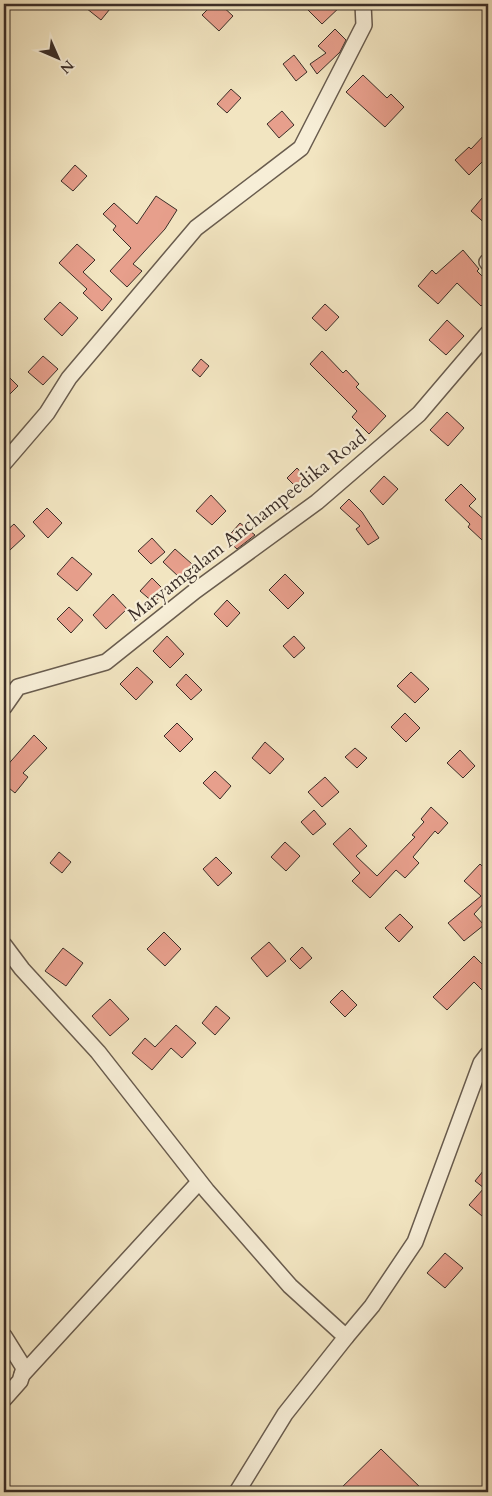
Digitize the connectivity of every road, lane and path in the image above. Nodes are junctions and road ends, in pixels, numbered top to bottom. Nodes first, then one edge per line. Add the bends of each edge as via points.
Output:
1 (363, 4) edge
2 (488, 333) edge
3 (4, 463) edge
4 (4, 707) edge
5 (4, 945) edge
6 (488, 1054) edge
7 (199, 1182) junction
8 (4, 1336) edge
9 (346, 1337) junction
10 (22, 1375) junction
11 (4, 1399) edge
12 (237, 1492) edge

1 - 3 street via 364,25 301,148 196,228 69,378 47,413
2 - 4 street, Maryamgalam Anchampeedika Road via 419,414 317,502 106,662 18,687
5 - 7 street via 98,1052
6 - 9 street via 481,1063 415,1242 372,1306
7 - 9 street via 290,1286
7 - 10 street
8 - 10 street via 24,1368
9 - 12 street via 285,1414
10 - 11 street

